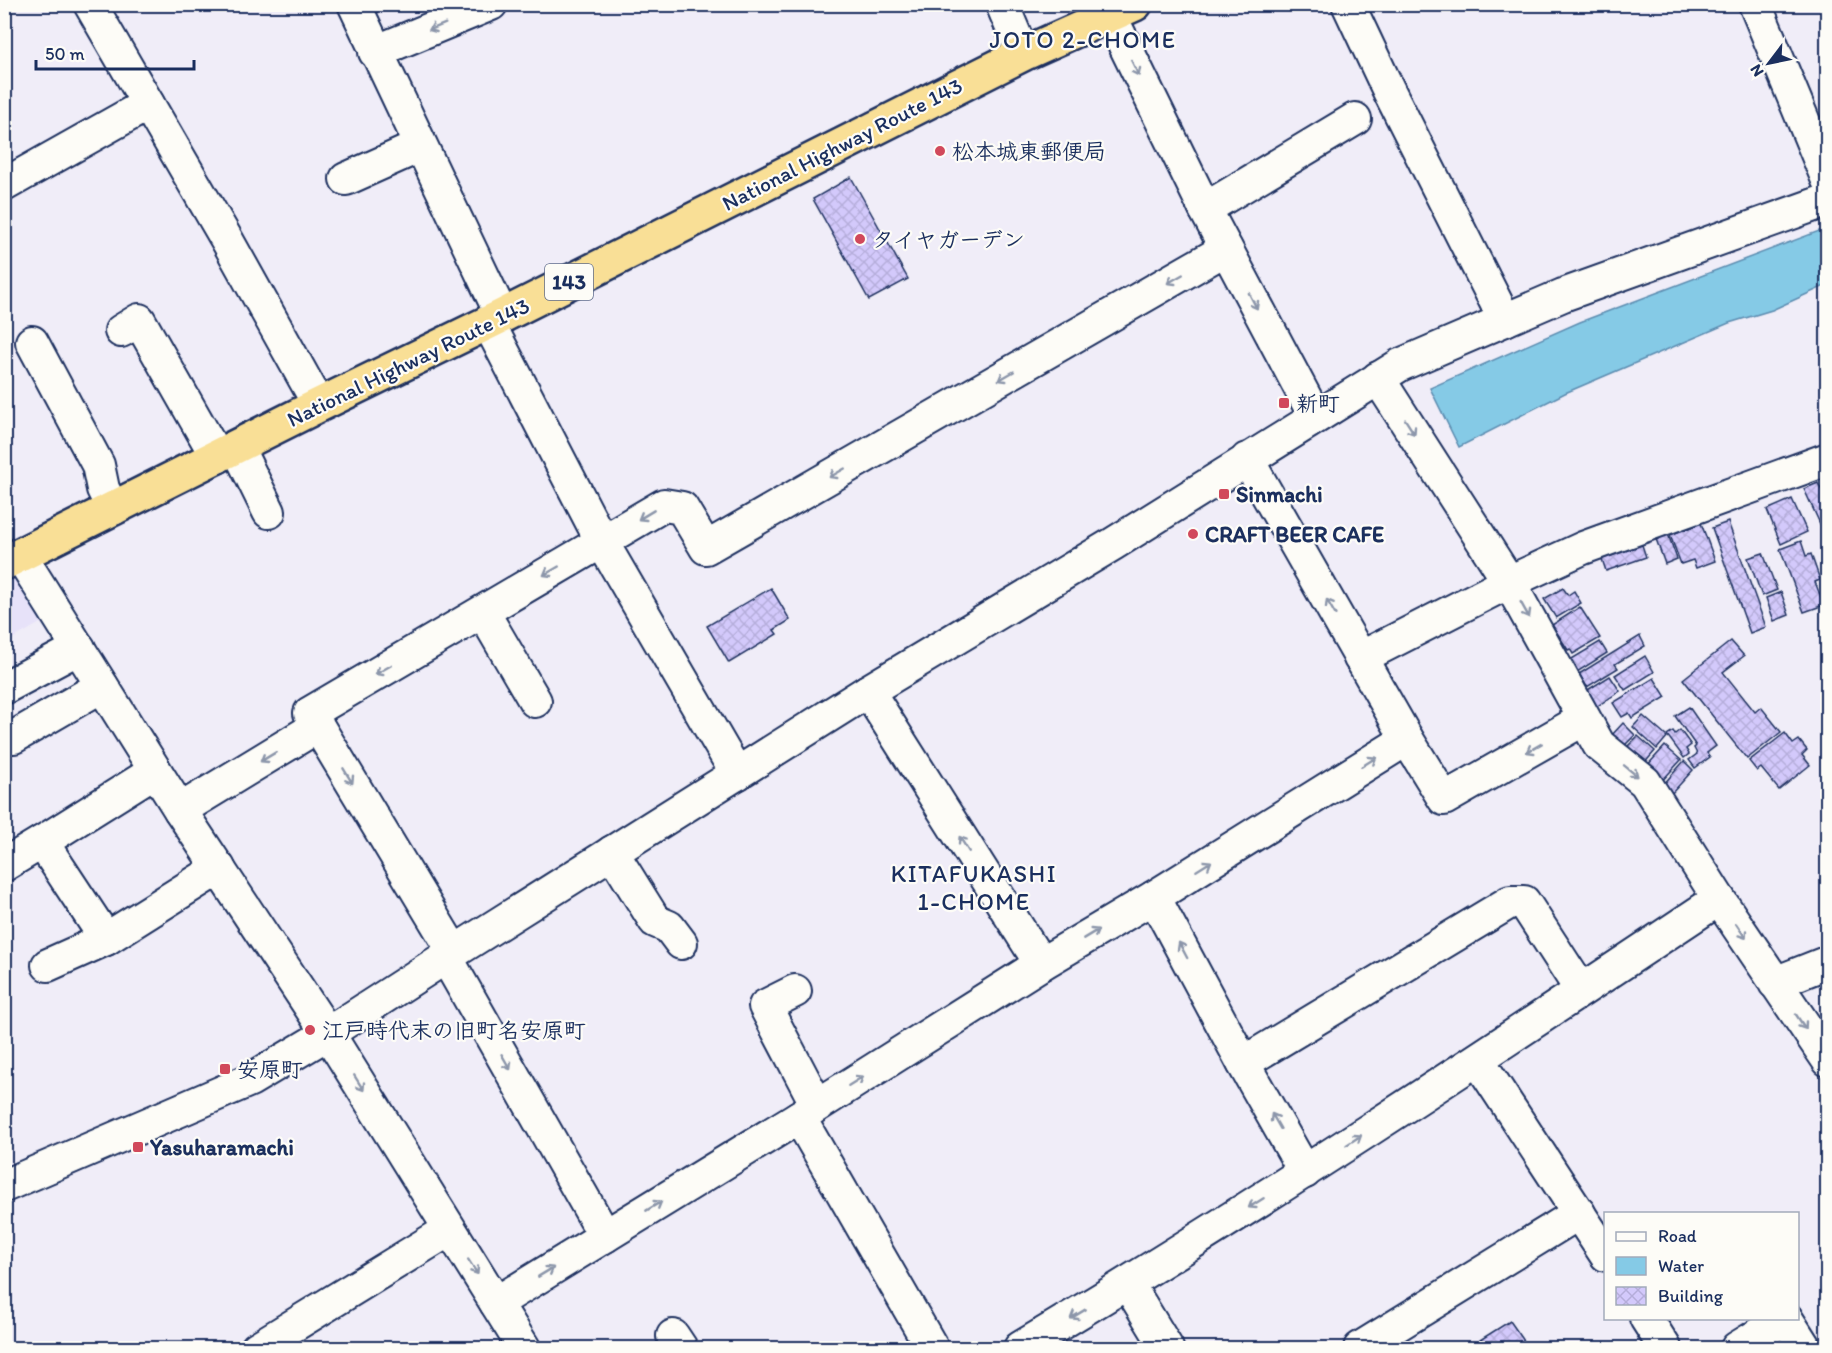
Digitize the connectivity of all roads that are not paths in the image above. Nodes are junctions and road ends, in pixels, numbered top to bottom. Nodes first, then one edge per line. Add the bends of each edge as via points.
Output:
1 (90, 4) edge
2 (354, 4) edge
3 (491, 4) edge
4 (1002, 4) edge
5 (1348, 4) edge
6 (1755, 4) edge
7 (1122, 10) edge
8 (375, 52) junction
9 (1023, 54) junction
10 (148, 104) junction
11 (1354, 119) dead end
12 (420, 146) junction
13 (346, 179) dead end
14 (1827, 180) edge
15 (4, 185) edge
16 (1827, 200) edge
17 (1205, 209) junction
18 (1226, 249) junction
19 (495, 319) junction
20 (131, 320) dead end
21 (1504, 320) junction
22 (47, 352) dead end
23 (1378, 378) junction
24 (318, 405) junction
25 (1315, 416) junction
26 (227, 452) junction
27 (1247, 459) junction
28 (1827, 459) edge
29 (113, 509) junction
30 (269, 512) dead end
31 (602, 542) junction
32 (12, 559) edge
33 (1509, 582) junction
34 (483, 612) junction
35 (79, 648) junction
36 (1360, 658) junction
37 (102, 686) junction
38 (4, 688) edge
39 (868, 691) junction
40 (534, 701) dead end
41 (1584, 719) junction
42 (318, 726) junction
43 (14, 737) dead end
44 (1407, 739) junction
45 (155, 771) junction
46 (737, 774) junction
47 (180, 810) junction
48 (42, 842) junction
49 (612, 852) junction
50 (4, 866) edge
51 (219, 868) junction
52 (1154, 897) junction
53 (1719, 898) junction
54 (106, 939) junction
55 (681, 944) dead end
56 (450, 954) junction
57 (1827, 963) edge
58 (1041, 964) junction
59 (48, 965) dead end
60 (1775, 983) junction
61 (1581, 990) junction
62 (795, 991) dead end
63 (327, 1034) junction
64 (1478, 1059) junction
65 (1827, 1060) edge
66 (1243, 1063) junction
67 (808, 1111) junction
68 (1305, 1172) junction
69 (4, 1186) edge
70 (1578, 1213) junction
71 (449, 1230) junction
72 (605, 1236) junction
73 (1604, 1253) edge
74 (1128, 1284) junction
75 (496, 1303) junction
76 (1647, 1320) edge
77 (1783, 1320) edge
78 (1787, 1320) edge
79 (257, 1348) edge
80 (524, 1348) edge
81 (932, 1348) edge
82 (1020, 1348) edge
83 (1167, 1348) edge
84 (1360, 1348) edge
85 (1665, 1348) edge
86 (1737, 1348) edge
87 (1805, 1348) edge

1 - 10 street
2 - 8 street
3 -> 8 street
4 - 9 street
5 - 21 street
6 - 14 street
7 - 9 highway, National Highway Route 143 / 143
7 -> 17 street
8 - 12 street
9 - 19 highway, National Highway Route 143 / 143
10 - 15 street
10 - 24 street
11 - 17 street
12 - 13 street
12 - 19 street
16 - 21 street
17 - 18 street
18 -> 25 street
18 -> 31 street via 706,548 682,508 664,505
19 - 24 highway, National Highway Route 143 / 143
19 - 31 street
20 - 26 street
21 - 23 street
22 - 29 street via 99,465 103,489
23 - 25 street
23 -> 33 street
24 - 26 highway, National Highway Route 143 / 143
25 - 27 street
26 - 29 highway, National Highway Route 143 / 143
26 - 30 street
36 -> 27 street
27 - 39 street
28 - 33 street via 1583,548
29 - 32 highway, National Highway Route 143 / 143
31 -> 34 street
31 - 46 street
32 - 35 street
33 - 36 street
33 -> 41 street
34 - 40 street
34 -> 42 street via 310,713
35 - 37 street
35 - 38 street
36 - 44 street
37 - 43 street
37 - 45 street
39 - 46 street
58 -> 39 street
41 -> 44 street via 1444,799
41 -> 53 street via 1599,745 1645,782
42 -> 47 street
42 -> 56 street
52 -> 44 street
45 - 47 street
45 - 48 street
46 - 49 street
47 - 51 street
48 - 50 street
48 - 54 street
49 - 55 street via 655,921 669,927
49 - 56 street
51 - 54 street
51 - 63 street
58 -> 52 street
66 -> 52 street
53 -> 60 street
53 - 61 street
54 - 59 street
56 - 63 street
56 -> 72 street
57 - 60 street
67 -> 58 street
60 -> 65 street
61 - 64 street
61 - 66 street via 1524,902 1510,902
62 - 67 street via 765,1006
63 - 69 street via 250,1080
63 -> 71 street
68 -> 64 street
64 - 70 street
68 -> 66 street
72 -> 67 street
67 - 81 street
68 -> 74 street
70 - 73 street
70 - 84 street
71 -> 75 street
71 - 79 street
75 -> 72 street
74 -> 82 street
74 - 83 street
75 - 80 street
76 - 85 street
77 - 86 street
78 - 87 street

